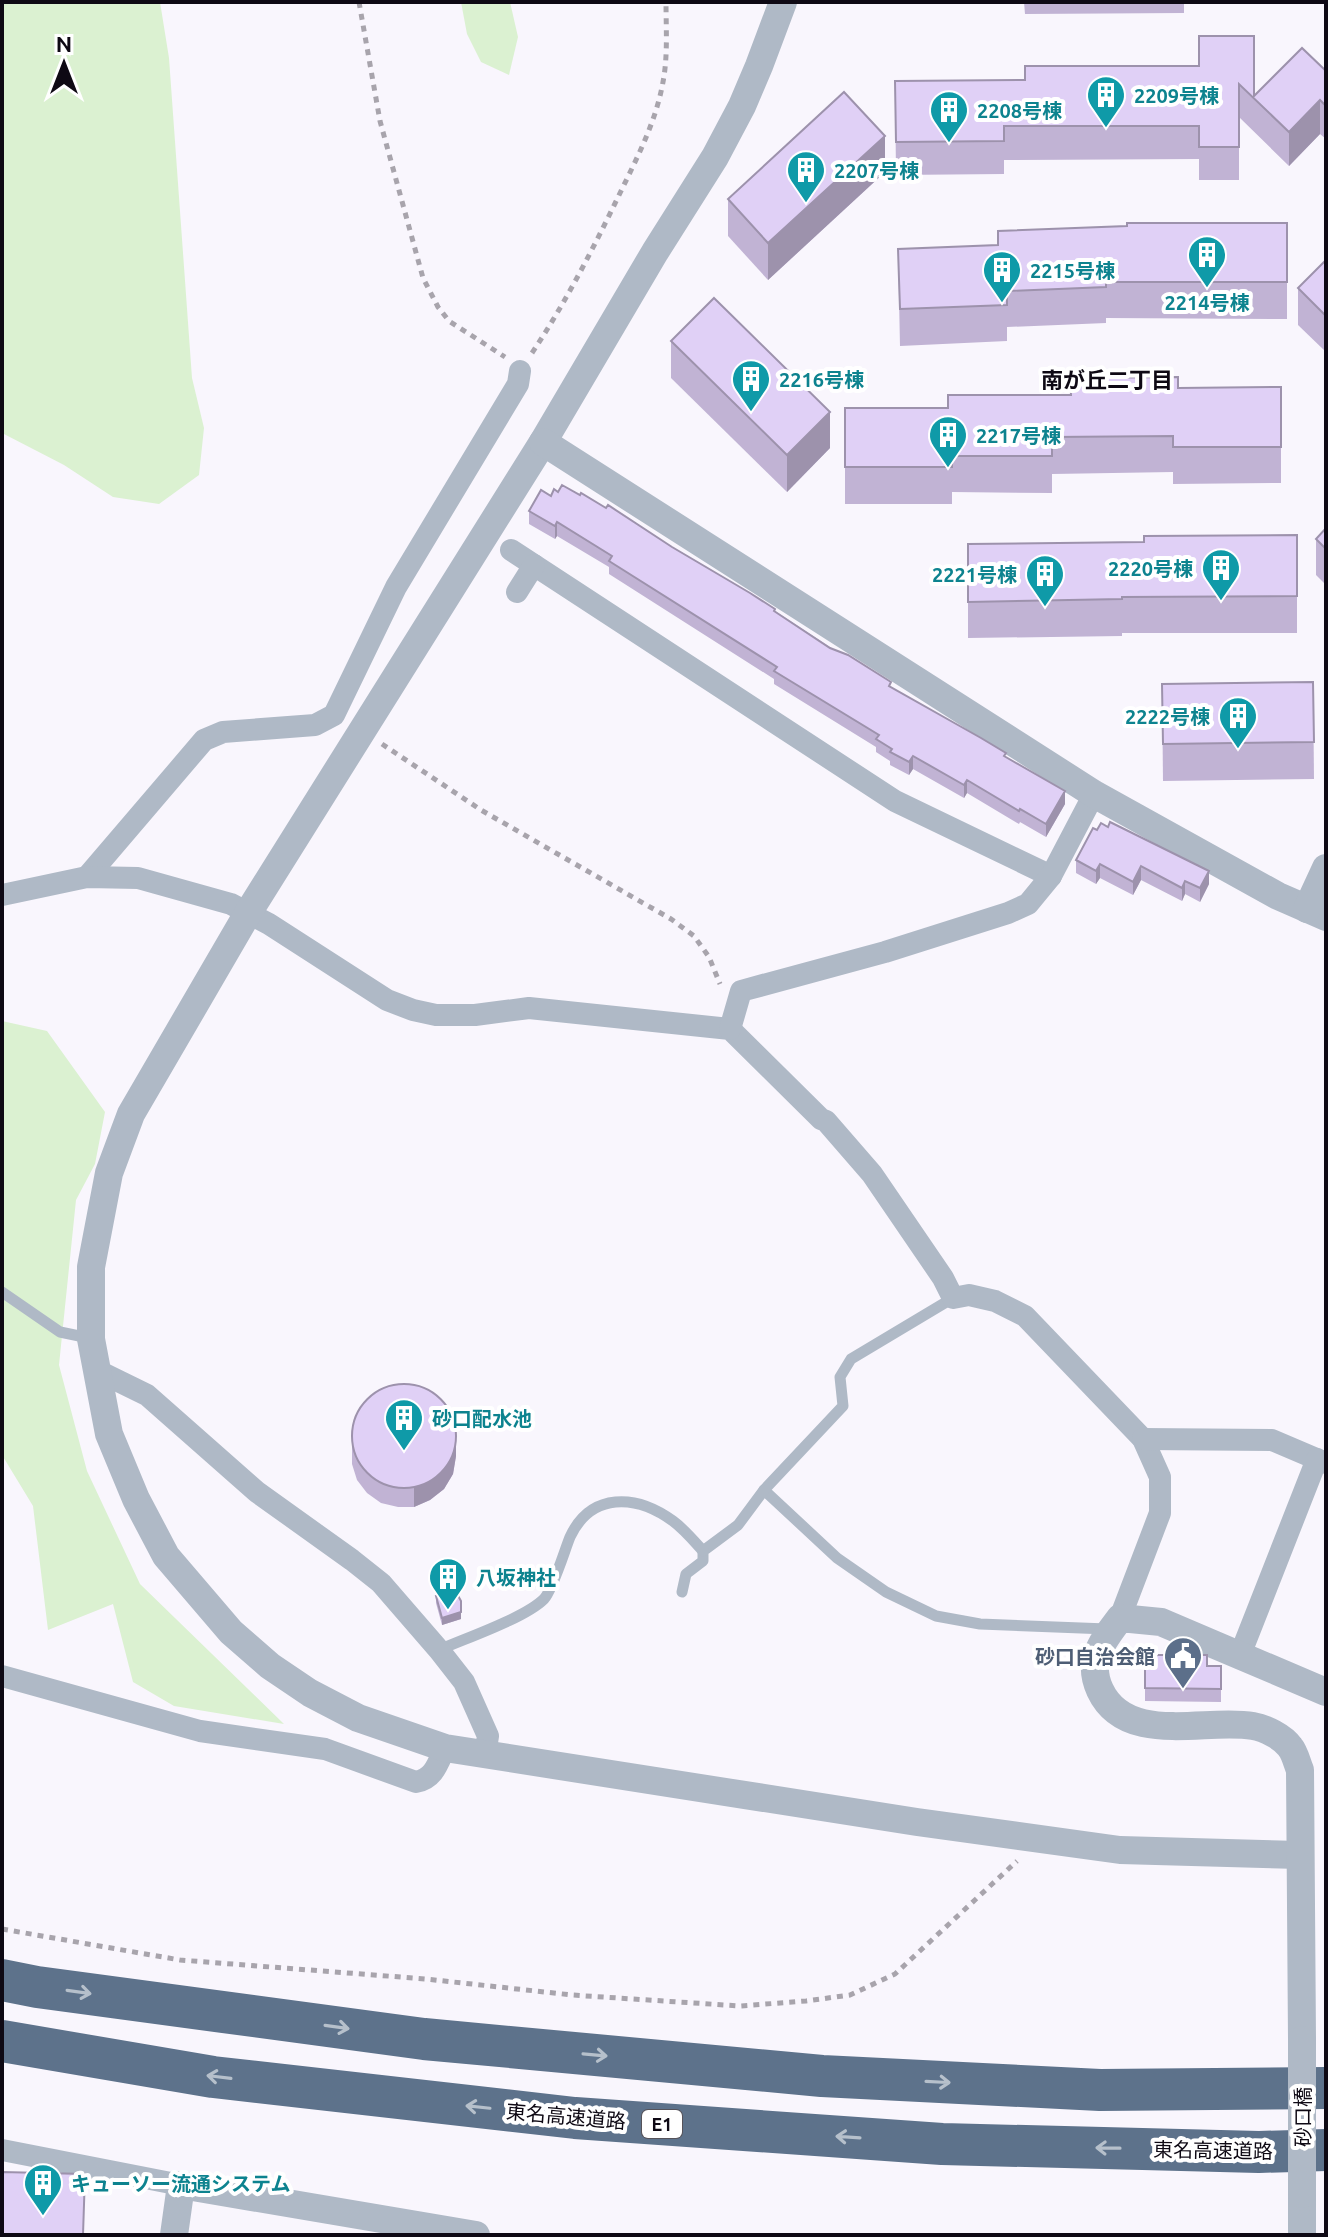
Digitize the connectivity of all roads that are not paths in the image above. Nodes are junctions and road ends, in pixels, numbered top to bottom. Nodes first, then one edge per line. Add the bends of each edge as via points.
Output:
1 (783, 2) edge
2 (520, 371) road end
3 (543, 442) junction
4 (511, 550) dead end
5 (534, 565) junction
6 (517, 592) dead end
7 (334, 715) junction
8 (361, 730) junction
9 (1094, 794) junction
10 (1326, 868) edge
11 (1051, 876) junction
12 (87, 877) junction
13 (2, 895) edge
14 (248, 913) junction
15 (1316, 913) edge
16 (733, 1019) junction
17 (2, 1292) edge
18 (953, 1298) junction
19 (91, 1339) junction
20 (96, 1370) junction
21 (1143, 1439) junction
22 (1321, 1461) edge
23 (764, 1490) junction
24 (703, 1551) junction
25 (682, 1592) dead end
26 (1116, 1624) junction
27 (439, 1650) junction
28 (1240, 1655) junction
29 (2, 1676) edge
30 (1326, 1692) edge
31 (445, 1748) junction
32 (485, 1755) junction
33 (1300, 1855) junction
34 (2, 1980) edge
35 (2, 2041) edge
36 (1326, 2088) edge
37 (2, 2150) edge
38 (1326, 2150) edge
39 (181, 2185) junction
40 (174, 2235) edge
41 (476, 2235) edge
42 (1302, 2235) edge

1 - 3 street via 754,79 715,157
2 - 7 street via 518,384 396,587
3 - 8 street
3 - 9 street
4 - 5 street
5 - 6 street
5 - 11 street via 895,801
7 - 8 street
7 - 12 street via 315,725 223,732 204,740
8 - 14 street
9 - 11 street
9 - 15 street
10 - 15 street
11 - 16 street via 1028,904 1008,913 741,991
12 - 13 street
12 - 14 street via 138,878
14 - 16 street via 387,1000 413,1010 475,1015 529,1008
14 - 19 street via 131,1114 109,1173 91,1267
16 - 18 street via 872,1174
17 - 19 lane via 60,1332
18 - 21 street via 969,1295 995,1301 1025,1316
18 - 23 lane via 851,1359 840,1377 843,1406
19 - 20 street
20 - 27 street via 147,1395 257,1492 381,1583
20 - 31 street via 109,1434 136,1499 166,1556 231,1632 310,1693 358,1718
21 - 22 street via 1272,1440
21 - 26 street via 1160,1477 1160,1513
22 - 28 street
23 - 24 lane via 738,1525
23 - 26 lane via 837,1558 886,1592 936,1616 980,1624
24 - 25 lane via 703,1561 686,1574
24 - 27 lane via 674,1521 652,1509 628,1501 602,1503 579,1521 545,1598 520,1615
26 - 28 street via 1161,1622
26 - 33 street, 砂口橋 via 1096,1652 1095,1680 1106,1703 1147,1725 1254,1726 1291,1747 1300,1770
27 - 32 street via 464,1682 485,1726
28 - 30 street
29 - 31 street via 200,1731 325,1749 416,1782 432,1774
31 - 32 street
32 - 33 street via 1120,1850
33 - 42 street, 砂口橋, bridge
34 -> 36 highway via 424,2039 822,2076 1100,2090
38 -> 35 highway, 東名高速道路 / E1 via 942,2144 575,2118 213,2077
37 - 39 street
39 - 40 street
39 - 41 street

